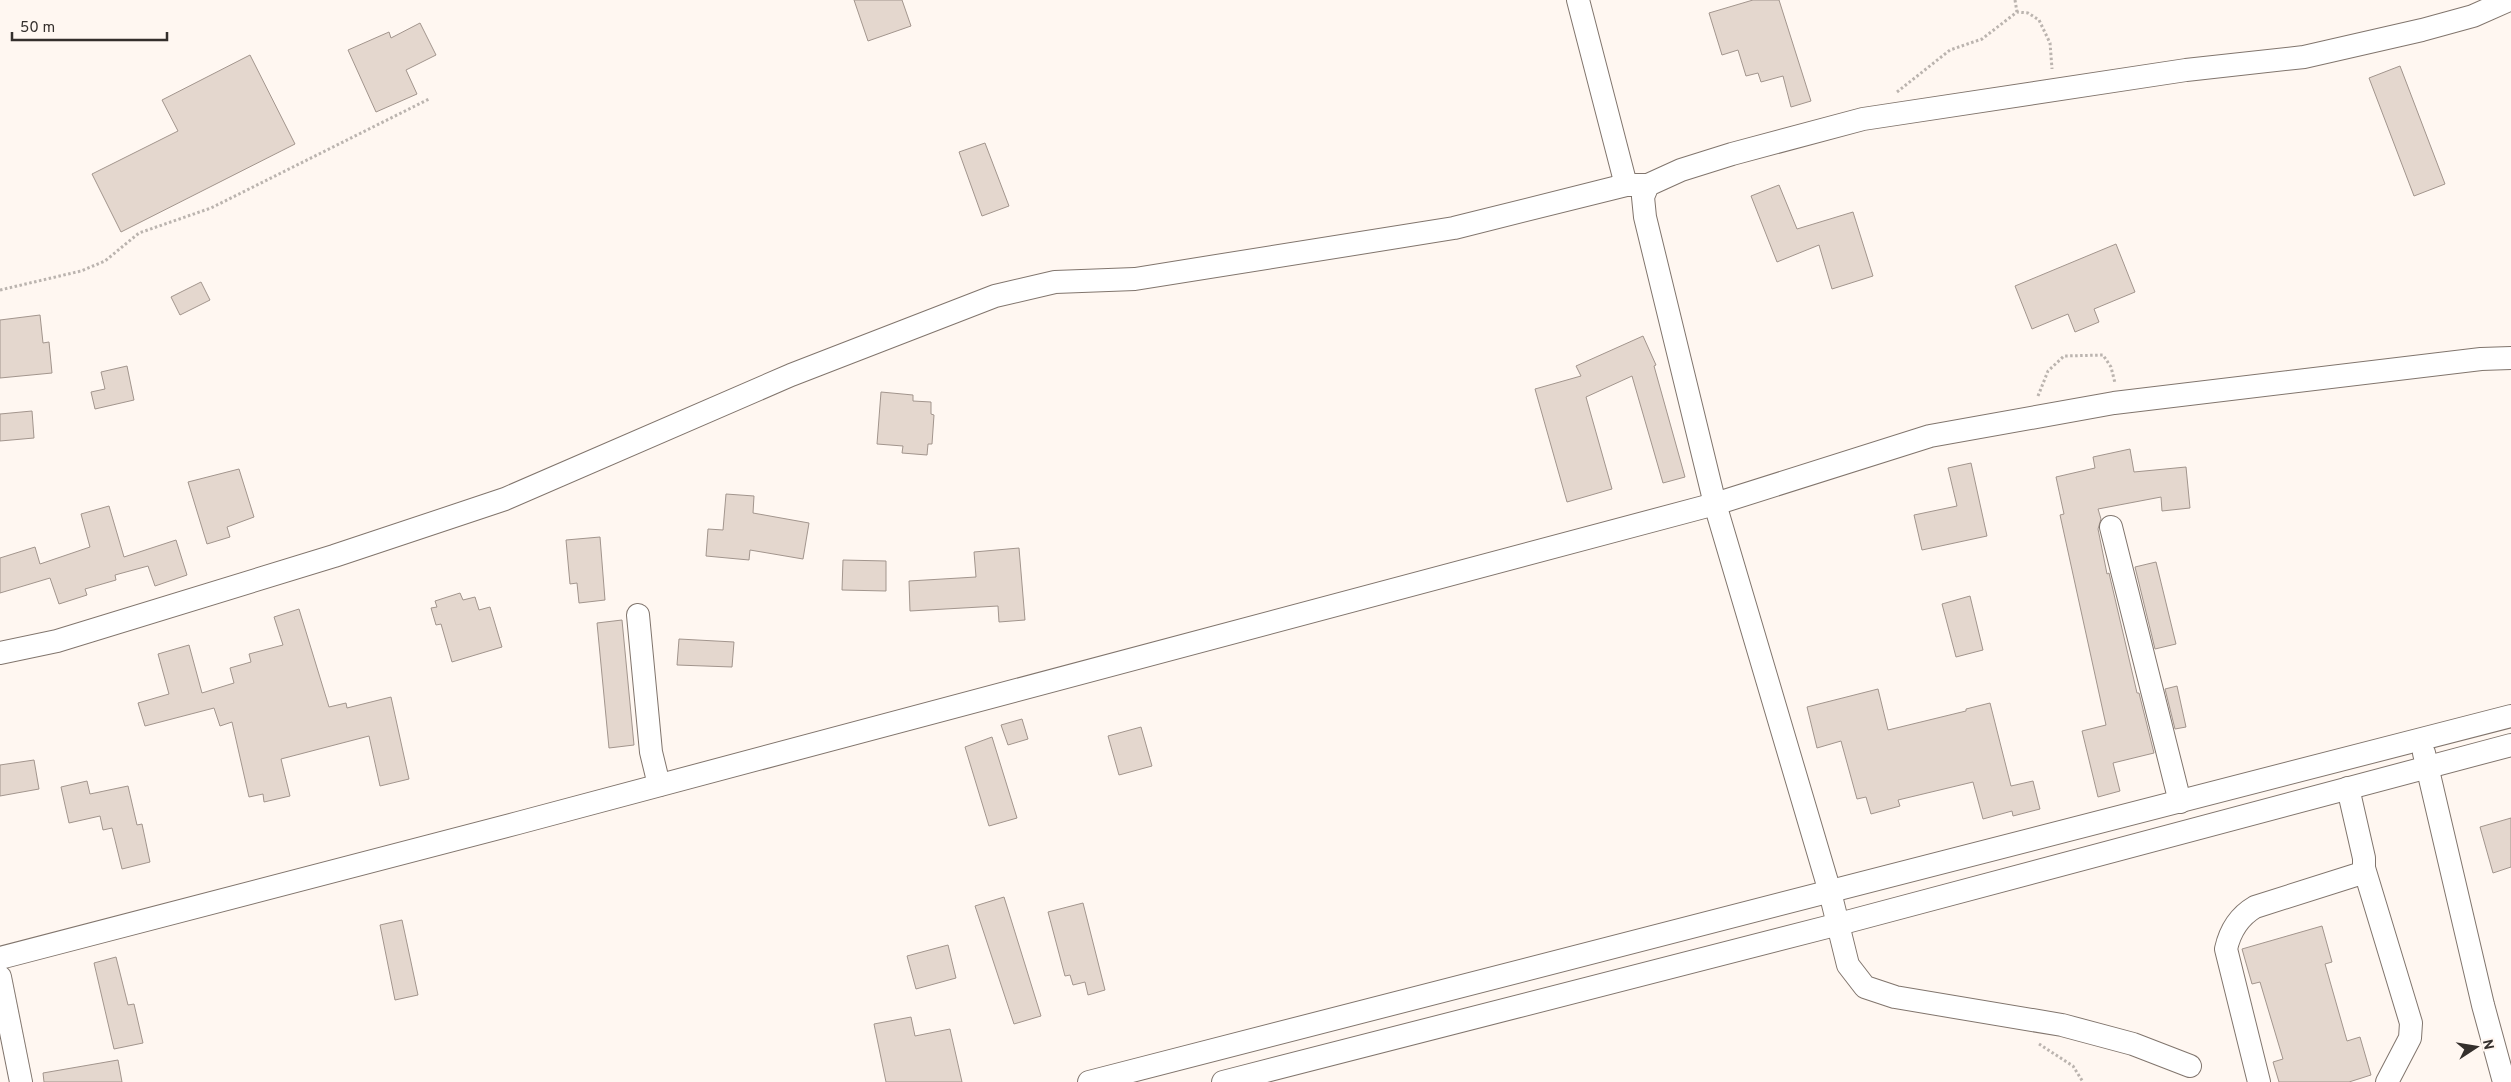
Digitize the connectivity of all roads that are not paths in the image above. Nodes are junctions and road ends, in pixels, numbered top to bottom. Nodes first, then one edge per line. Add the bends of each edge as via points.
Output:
1 (1578, 0) edge
2 (2509, 0) edge
3 (1648, 185) junction
4 (1626, 186) junction
5 (2511, 358) edge
6 (1715, 504) junction
7 (2111, 527) dead end
8 (638, 615) dead end
9 (0, 654) edge
10 (2511, 716) edge
11 (2420, 740) junction
12 (2511, 745) edge
13 (2428, 768) junction
14 (659, 785) junction
15 (2348, 788) junction
16 (2180, 802) junction
17 (2364, 868) junction
18 (1830, 892) junction
19 (1839, 924) junction
20 (0, 958) edge
21 (0, 977) edge
22 (2190, 1066) dead end
23 (21, 1082) edge
24 (1089, 1082) edge
25 (1223, 1082) edge
26 (2259, 1082) edge
27 (2387, 1082) edge
28 (2504, 1082) edge

1 - 4 street
2 - 3 street via 2473,16 2304,57 2186,70 1863,119 1732,154 1681,170
3 - 4 street
3 - 6 street via 1644,217
4 - 9 street via 1454,228 1135,279 1055,282 995,296 791,375 505,499 325,559 57,641
5 - 6 street via 2114,403 1930,436
6 - 14 street
6 - 18 street
7 - 16 street
8 - 14 street via 652,752
10 - 11 street
11 - 13 street
11 - 16 street
12 - 13 street
13 - 15 street
13 - 28 street
14 - 20 street
15 - 17 street
15 - 19 street
16 - 18 street
17 - 26 street via 2359,874 2255,907 2243,914 2228,938 2226,950
17 - 27 street via 2410,1023 2410,1038
18 - 19 street
18 - 24 street
19 - 22 street via 1848,965 1865,987 1895,997 2062,1025 2133,1044
19 - 25 street
21 - 23 street

